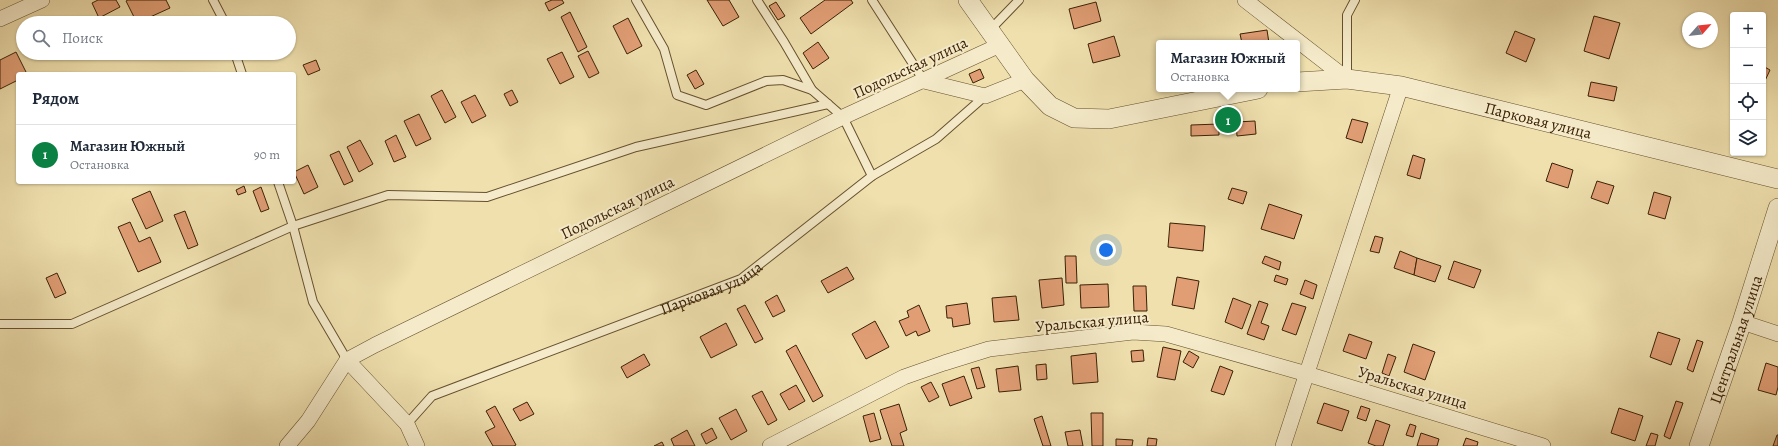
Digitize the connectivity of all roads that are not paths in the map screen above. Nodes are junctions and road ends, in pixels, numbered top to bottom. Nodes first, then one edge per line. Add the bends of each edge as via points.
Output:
1 (42, 0) edge
2 (213, 0) edge
3 (636, 0) edge
4 (757, 0) edge
5 (872, 0) edge
6 (968, 0) edge
7 (1019, 0) edge
8 (1245, 0) edge
9 (1355, 0) edge
10 (221, 16) edge
11 (0, 19) edge
12 (995, 37) junction
13 (1297, 40) edge
14 (1300, 43) edge
15 (237, 60) edge
16 (241, 72) edge
17 (1347, 79) junction
18 (1025, 80) junction
19 (924, 81) junction
20 (1300, 82) edge
21 (1401, 86) junction
22 (812, 90) junction
23 (1243, 92) edge
24 (985, 96) junction
25 (828, 104) junction
26 (843, 117) junction
27 (872, 176) junction
28 (1778, 179) edge
29 (279, 184) edge
30 (1778, 208) edge
31 (293, 226) junction
32 (1742, 322) junction
33 (0, 324) edge
34 (1778, 334) edge
35 (347, 360) junction
36 (1307, 374) junction
37 (407, 424) junction
38 (287, 446) edge
39 (417, 446) edge
40 (770, 446) edge
41 (1283, 446) edge
42 (1543, 446) edge
43 (1699, 446) edge

1 - 11 street
2 - 10 lane
3 - 22 lane via 664,49 677,95 706,105 766,81 783,80
4 - 22 lane
5 - 19 lane
6 - 12 street
7 - 12 lane
8 - 13 street
9 - 17 lane via 1348,15
12 - 18 street
12 - 19 street, Подольская улица
14 - 17 street
15 - 16 lane
17 - 20 street, Парковая улица
17 - 21 street, Парковая улица
18 - 23 street via 1050,106 1074,118 1109,119
18 - 24 street
19 - 24 street
19 - 26 street, Подольская улица
21 - 28 street, Парковая улица
21 - 36 street
22 - 25 lane
24 - 27 lane, Парковая улица via 936,139
25 - 26 lane
25 - 31 lane via 636,147 487,196 388,195
26 - 27 lane
26 - 35 street, Подольская улица via 375,344
27 - 37 lane, Парковая улица via 742,280 432,396
29 - 31 lane
30 - 32 street, Центральная улица
31 - 33 lane via 72,324
31 - 35 lane via 312,302
32 - 34 street
32 - 43 street, Центральная улица
35 - 37 street
35 - 38 street, Подольская улица via 308,421
36 - 40 street, Уральская улица via 1166,334 1133,332 989,349 904,378
36 - 41 street
36 - 42 street, Уральская улица
37 - 39 street

